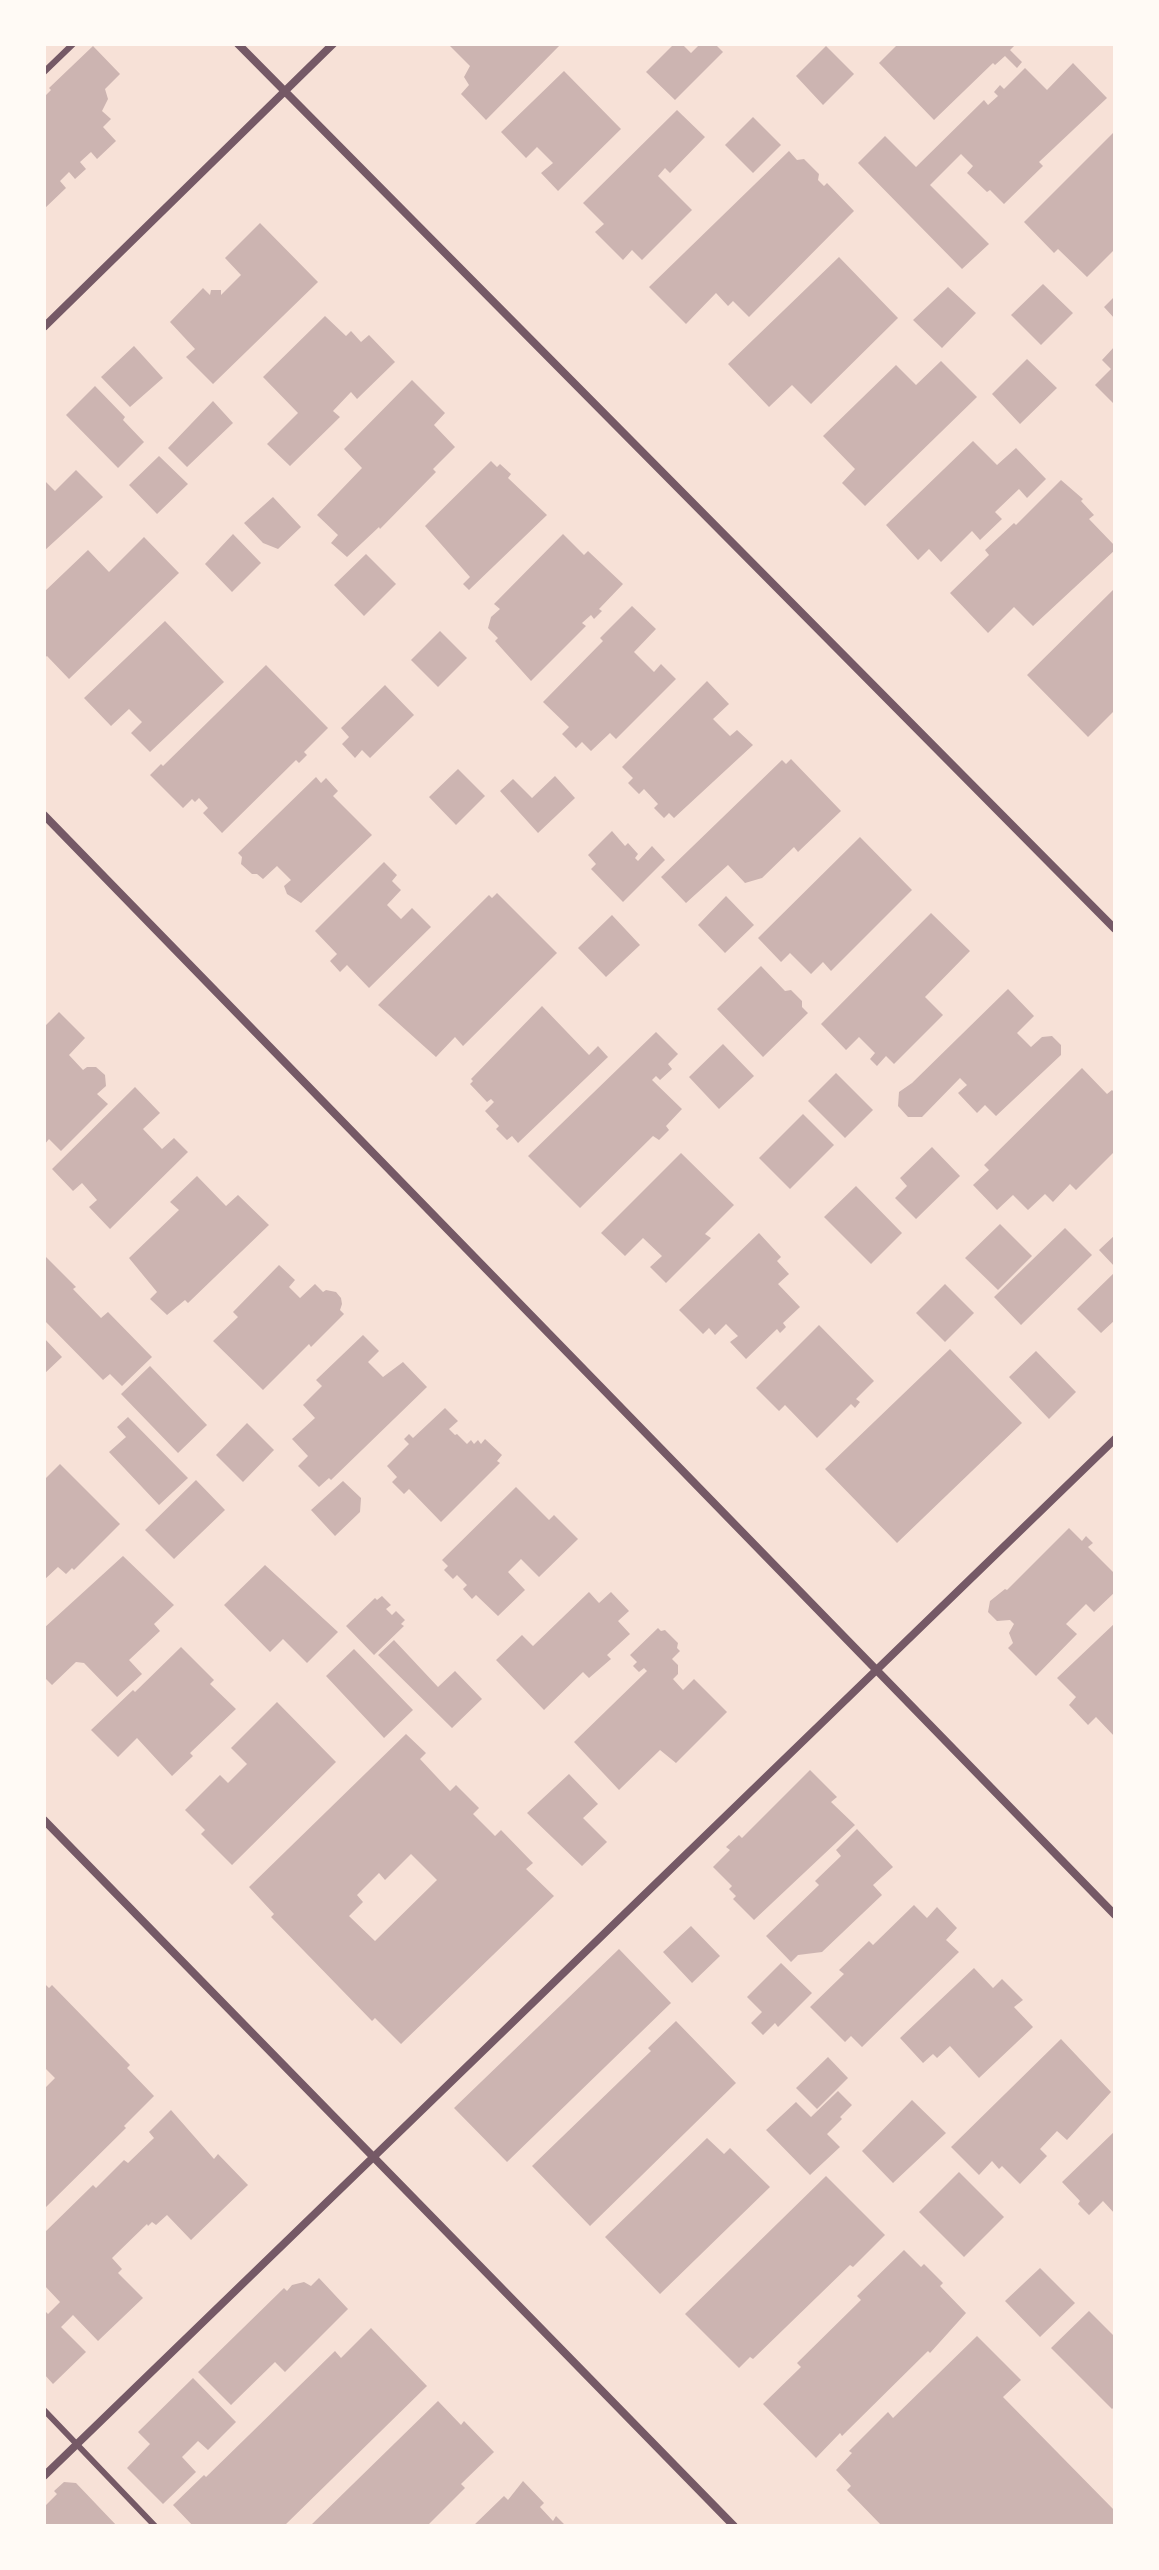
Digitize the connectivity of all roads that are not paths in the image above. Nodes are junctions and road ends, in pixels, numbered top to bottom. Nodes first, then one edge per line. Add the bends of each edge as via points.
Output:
1 (73, 44) edge
2 (238, 44) edge
3 (333, 44) edge
4 (44, 72) edge
5 (285, 92) junction
6 (44, 327) edge
7 (44, 815) edge
8 (1115, 929) edge
9 (1115, 1439) edge
10 (877, 1670) junction
11 (44, 1820) edge
12 (1111, 1904) edge
13 (1115, 1915) edge
14 (372, 2156) junction
15 (44, 2410) edge
16 (77, 2444) junction
17 (44, 2476) edge
18 (155, 2526) edge
19 (734, 2526) edge

1 - 4 lane
2 - 5 street
3 - 5 street
5 - 6 street
5 - 8 street
7 - 10 street
9 - 10 street
10 - 12 street
10 - 14 street
11 - 14 street
12 - 13 street
14 - 16 street
14 - 19 street
15 - 16 lane
16 - 17 street
16 - 18 lane

